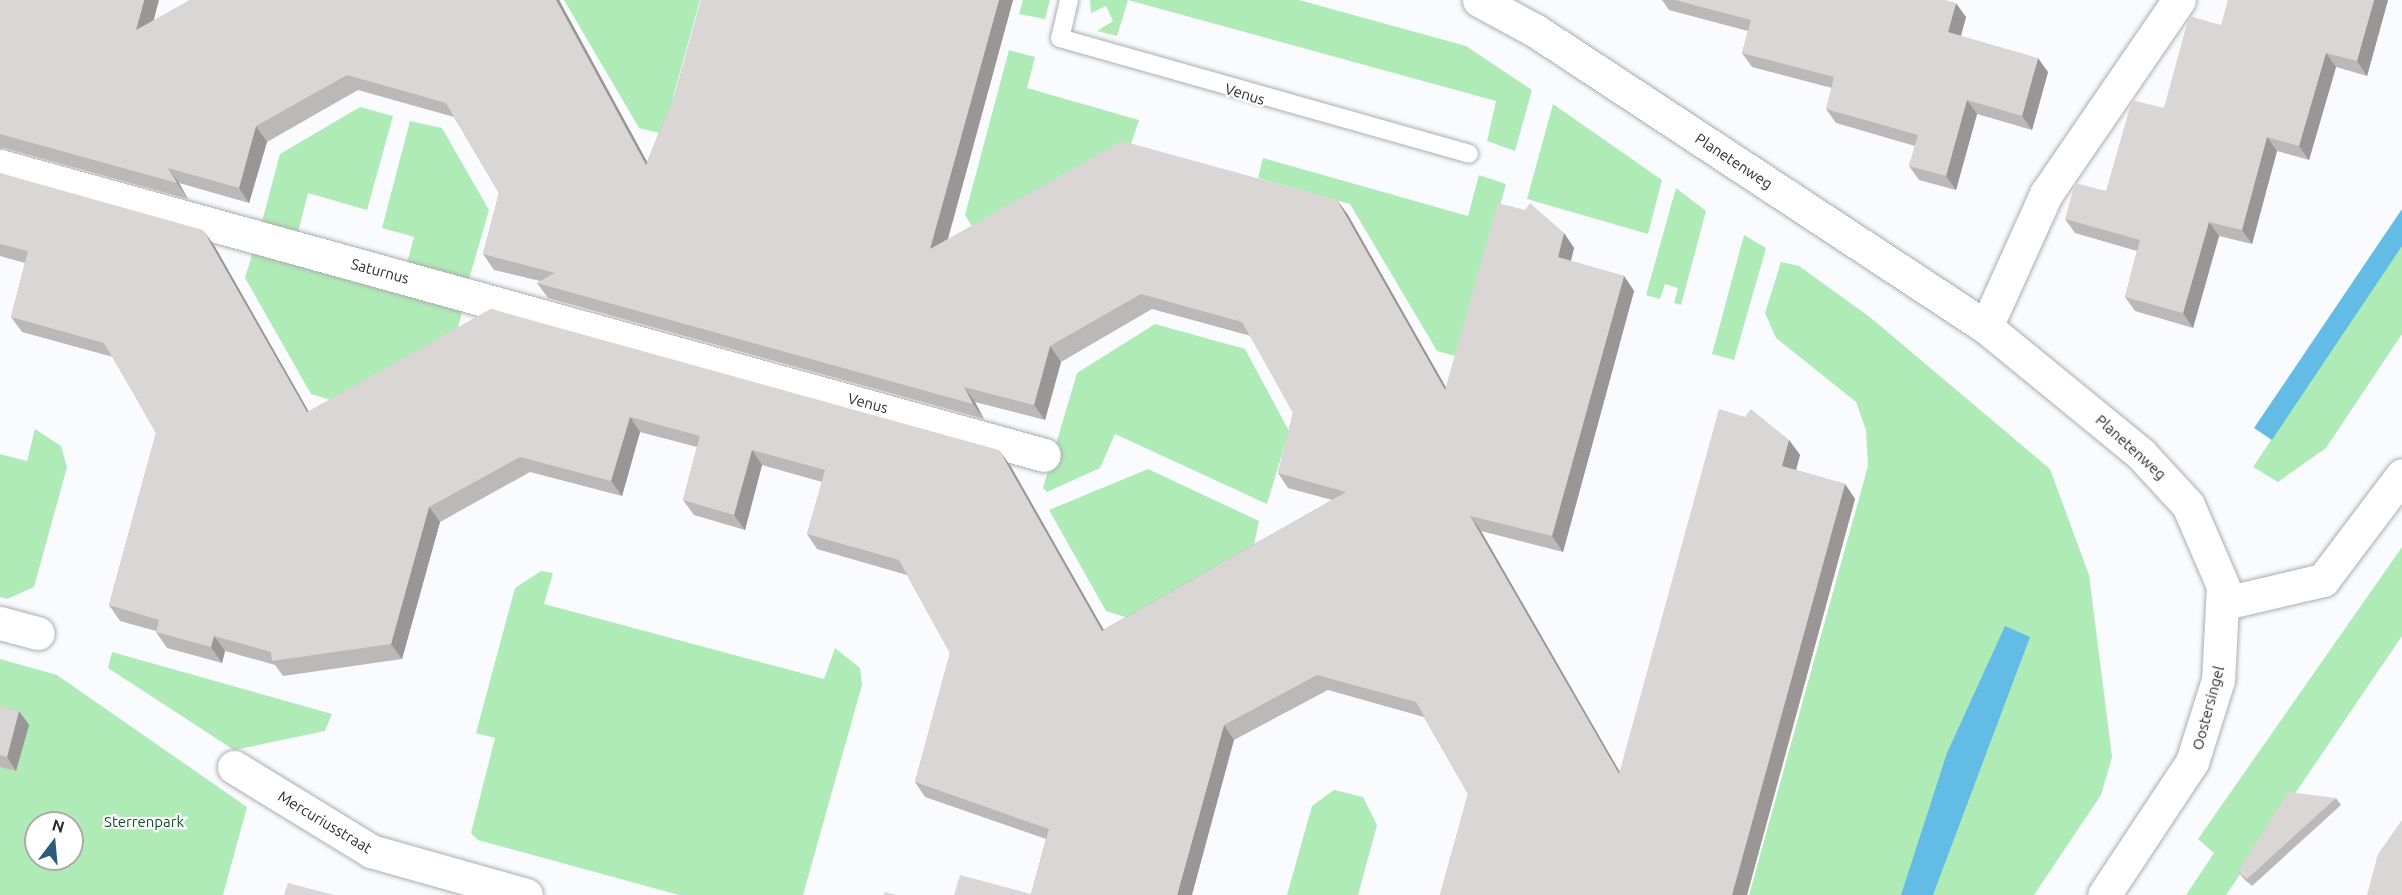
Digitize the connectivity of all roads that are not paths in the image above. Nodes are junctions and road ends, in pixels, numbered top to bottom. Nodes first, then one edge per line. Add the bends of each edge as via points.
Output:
1 (1069, 0) edge
2 (1479, 0) edge
3 (2179, 0) edge
4 (1469, 154) dead end
5 (0, 166) edge
6 (1986, 327) junction
7 (761, 374) joint
8 (1044, 455) dead end
9 (2402, 475) edge
10 (2225, 603) junction
11 (0, 623) edge
12 (38, 633) dead end
13 (234, 767) dead end
14 (526, 895) edge
15 (2104, 895) edge

1 - 4 lane, Venus via 1060,38
2 - 6 street, Planetenweg via 1536,31
3 - 6 street via 2046,194
5 - 7 street, Saturnus
6 - 10 street, Planetenweg via 2168,480 2207,539
7 - 8 street, Venus
9 - 10 street via 2323,580
10 - 15 street, Oostersingel via 2218,680 2204,735 2181,783
11 - 12 street
13 - 14 street, Mercuriusstraat via 371,851

